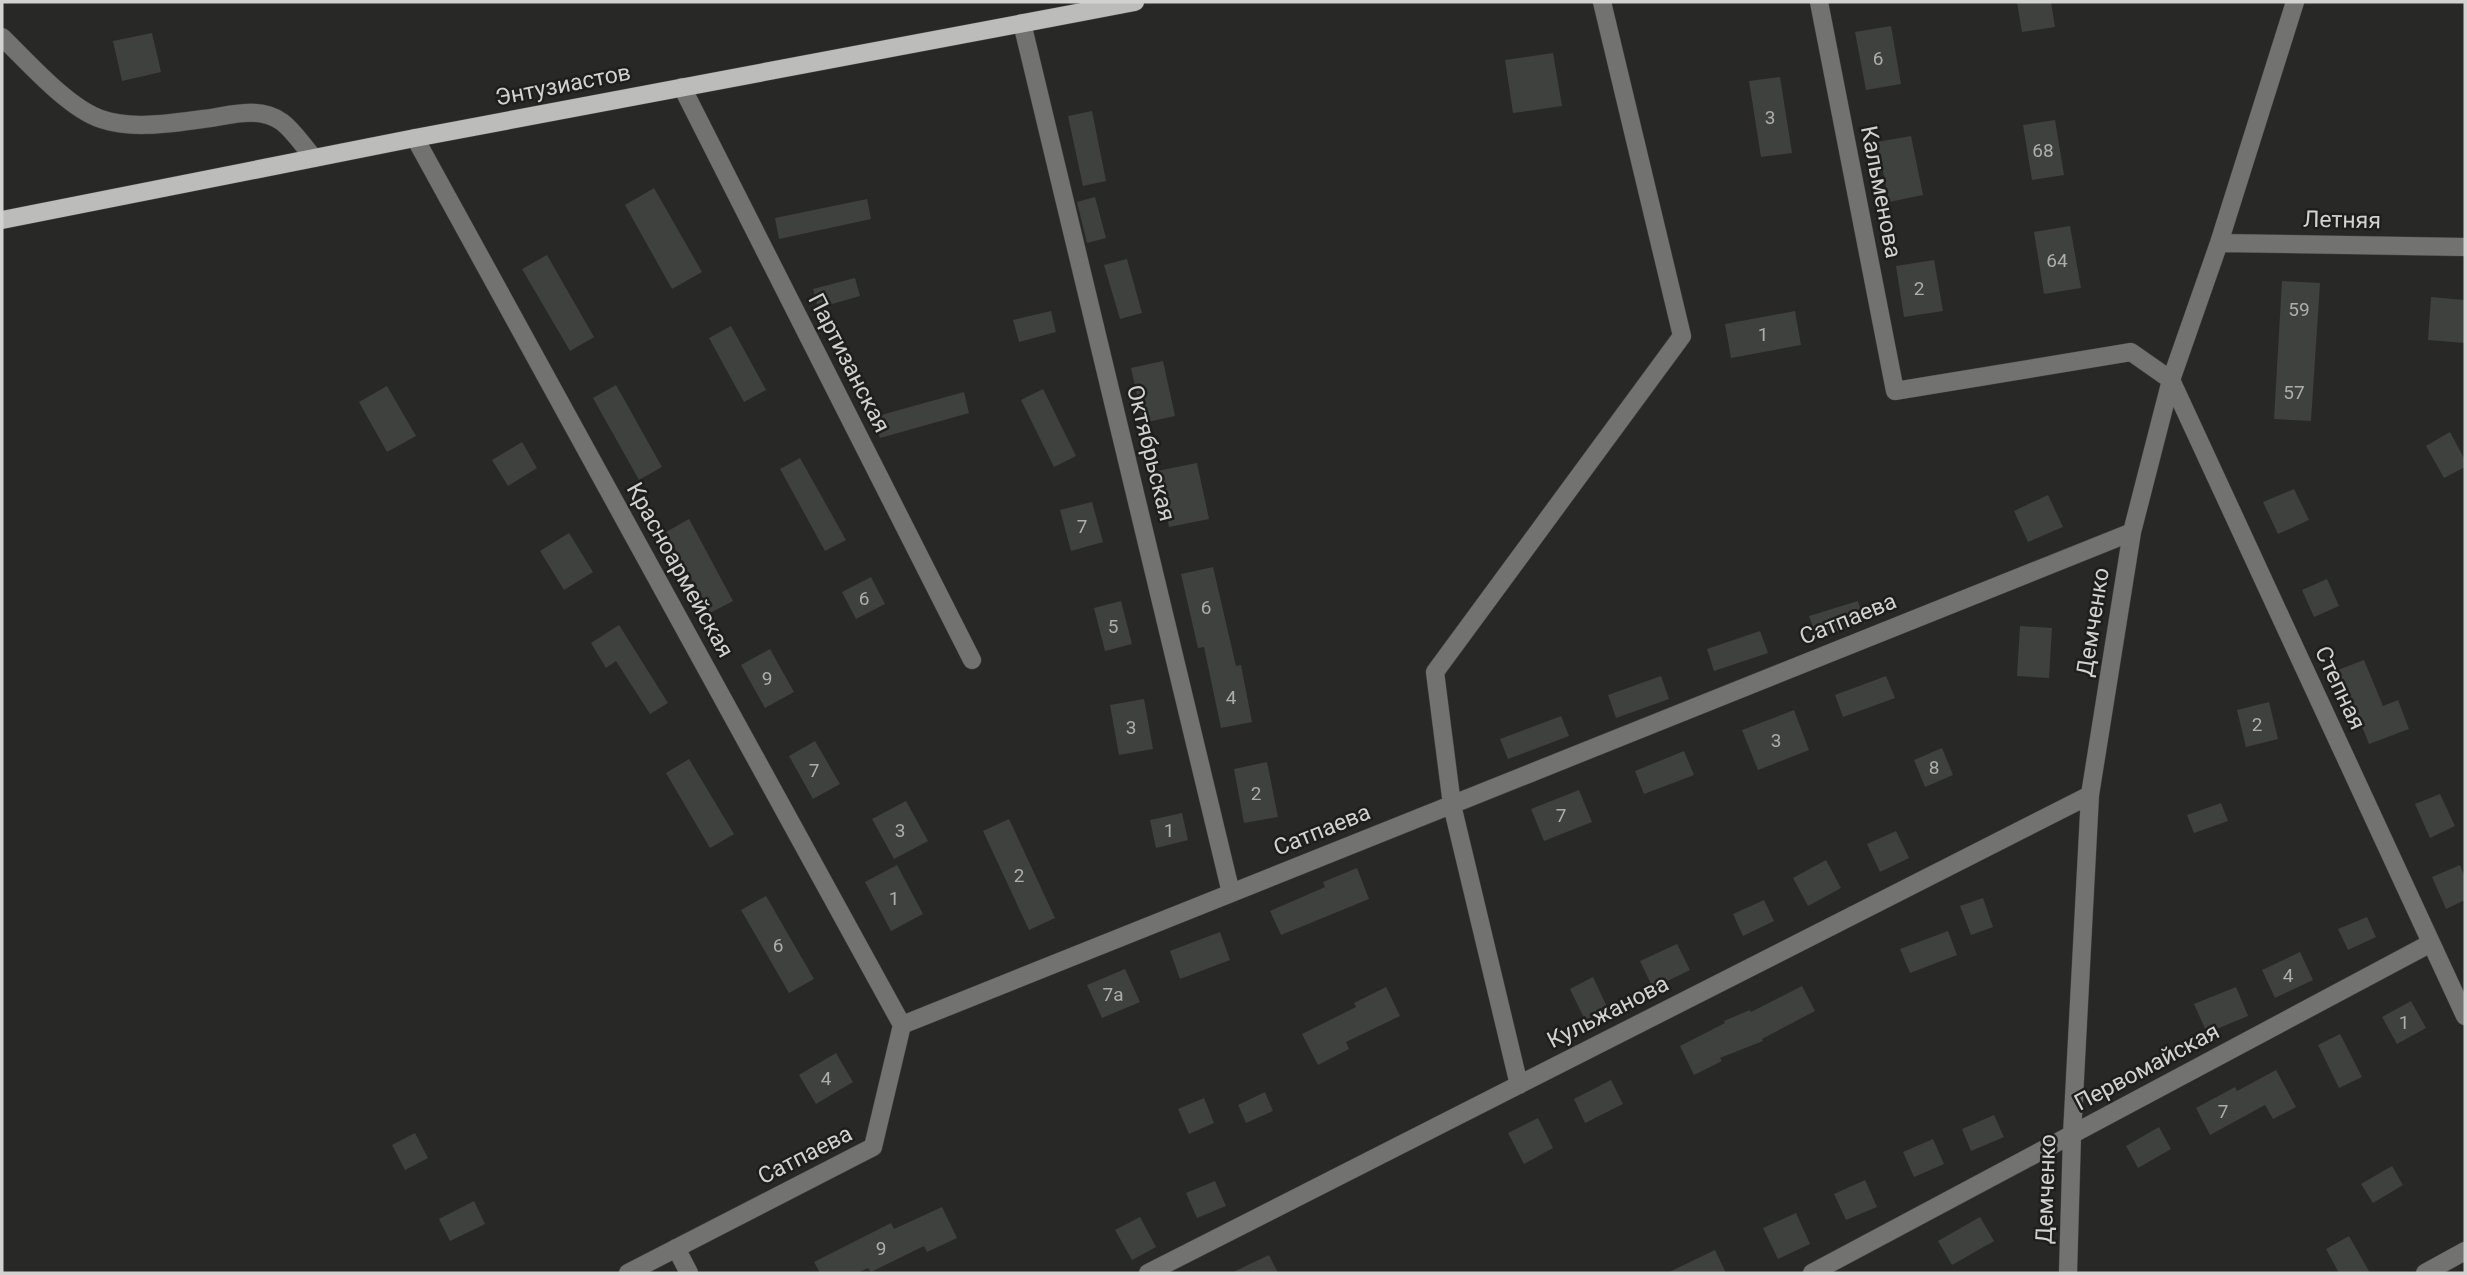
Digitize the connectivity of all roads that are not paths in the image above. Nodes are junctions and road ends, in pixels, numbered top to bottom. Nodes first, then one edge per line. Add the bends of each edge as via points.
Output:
1 (1132, 2) edge
2 (1602, 2) edge
3 (1819, 2) edge
4 (2295, 2) edge
5 (1022, 23) junction
6 (2, 37) edge
7 (682, 87) junction
8 (415, 138) junction
9 (314, 158) junction
10 (2, 220) edge
11 (2218, 243) junction
12 (2465, 247) edge
13 (2171, 380) junction
14 (2132, 532) junction
15 (972, 660) dead end
16 (2090, 795) junction
17 (1452, 805) junction
18 (1231, 893) junction
19 (2431, 943) junction
20 (2465, 1016) edge
21 (902, 1025) junction
22 (1520, 1085) junction
23 (2071, 1135) junction
24 (676, 1248) junction
25 (2465, 1251) edge
26 (628, 1273) edge
27 (689, 1273) edge
28 (1148, 1273) edge
29 (1812, 1273) edge
30 (2068, 1273) edge
31 (2425, 1273) edge

1 - 5 main road, Энтузиастов
2 - 17 street via 1682,336 1434,672
3 - 13 street, Кальменова via 1895,391 2130,352
4 - 11 street, Демченко
5 - 7 main road, Энтузиастов
5 - 18 street, Октябрьская
6 - 9 street via 76,106 101,119 131,125 262,113 282,122
7 - 8 main road, Энтузиастов
7 - 15 street, Партизанская
8 - 9 main road, Энтузиастов
8 - 21 street, Красноармейская
9 - 10 main road, Энтузиастов
11 - 12 street, Летняя
11 - 13 street, Демченко
13 - 14 street, Демченко
13 - 19 street, Степная
14 - 16 street, Демченко
14 - 17 street, Сатпаева
16 - 22 street, Кульжанова
16 - 23 street, Демченко
17 - 18 street, Сатпаева
17 - 22 street
18 - 21 street, Сатпаева
19 - 20 street, Степная
19 - 23 street, Первомайская
21 - 24 street, Сатпаева via 873,1147
22 - 28 street, Кульжанова
23 - 29 street, Первомайская
23 - 30 street, Демченко
24 - 26 street, Сатпаева
24 - 27 street
25 - 31 street

